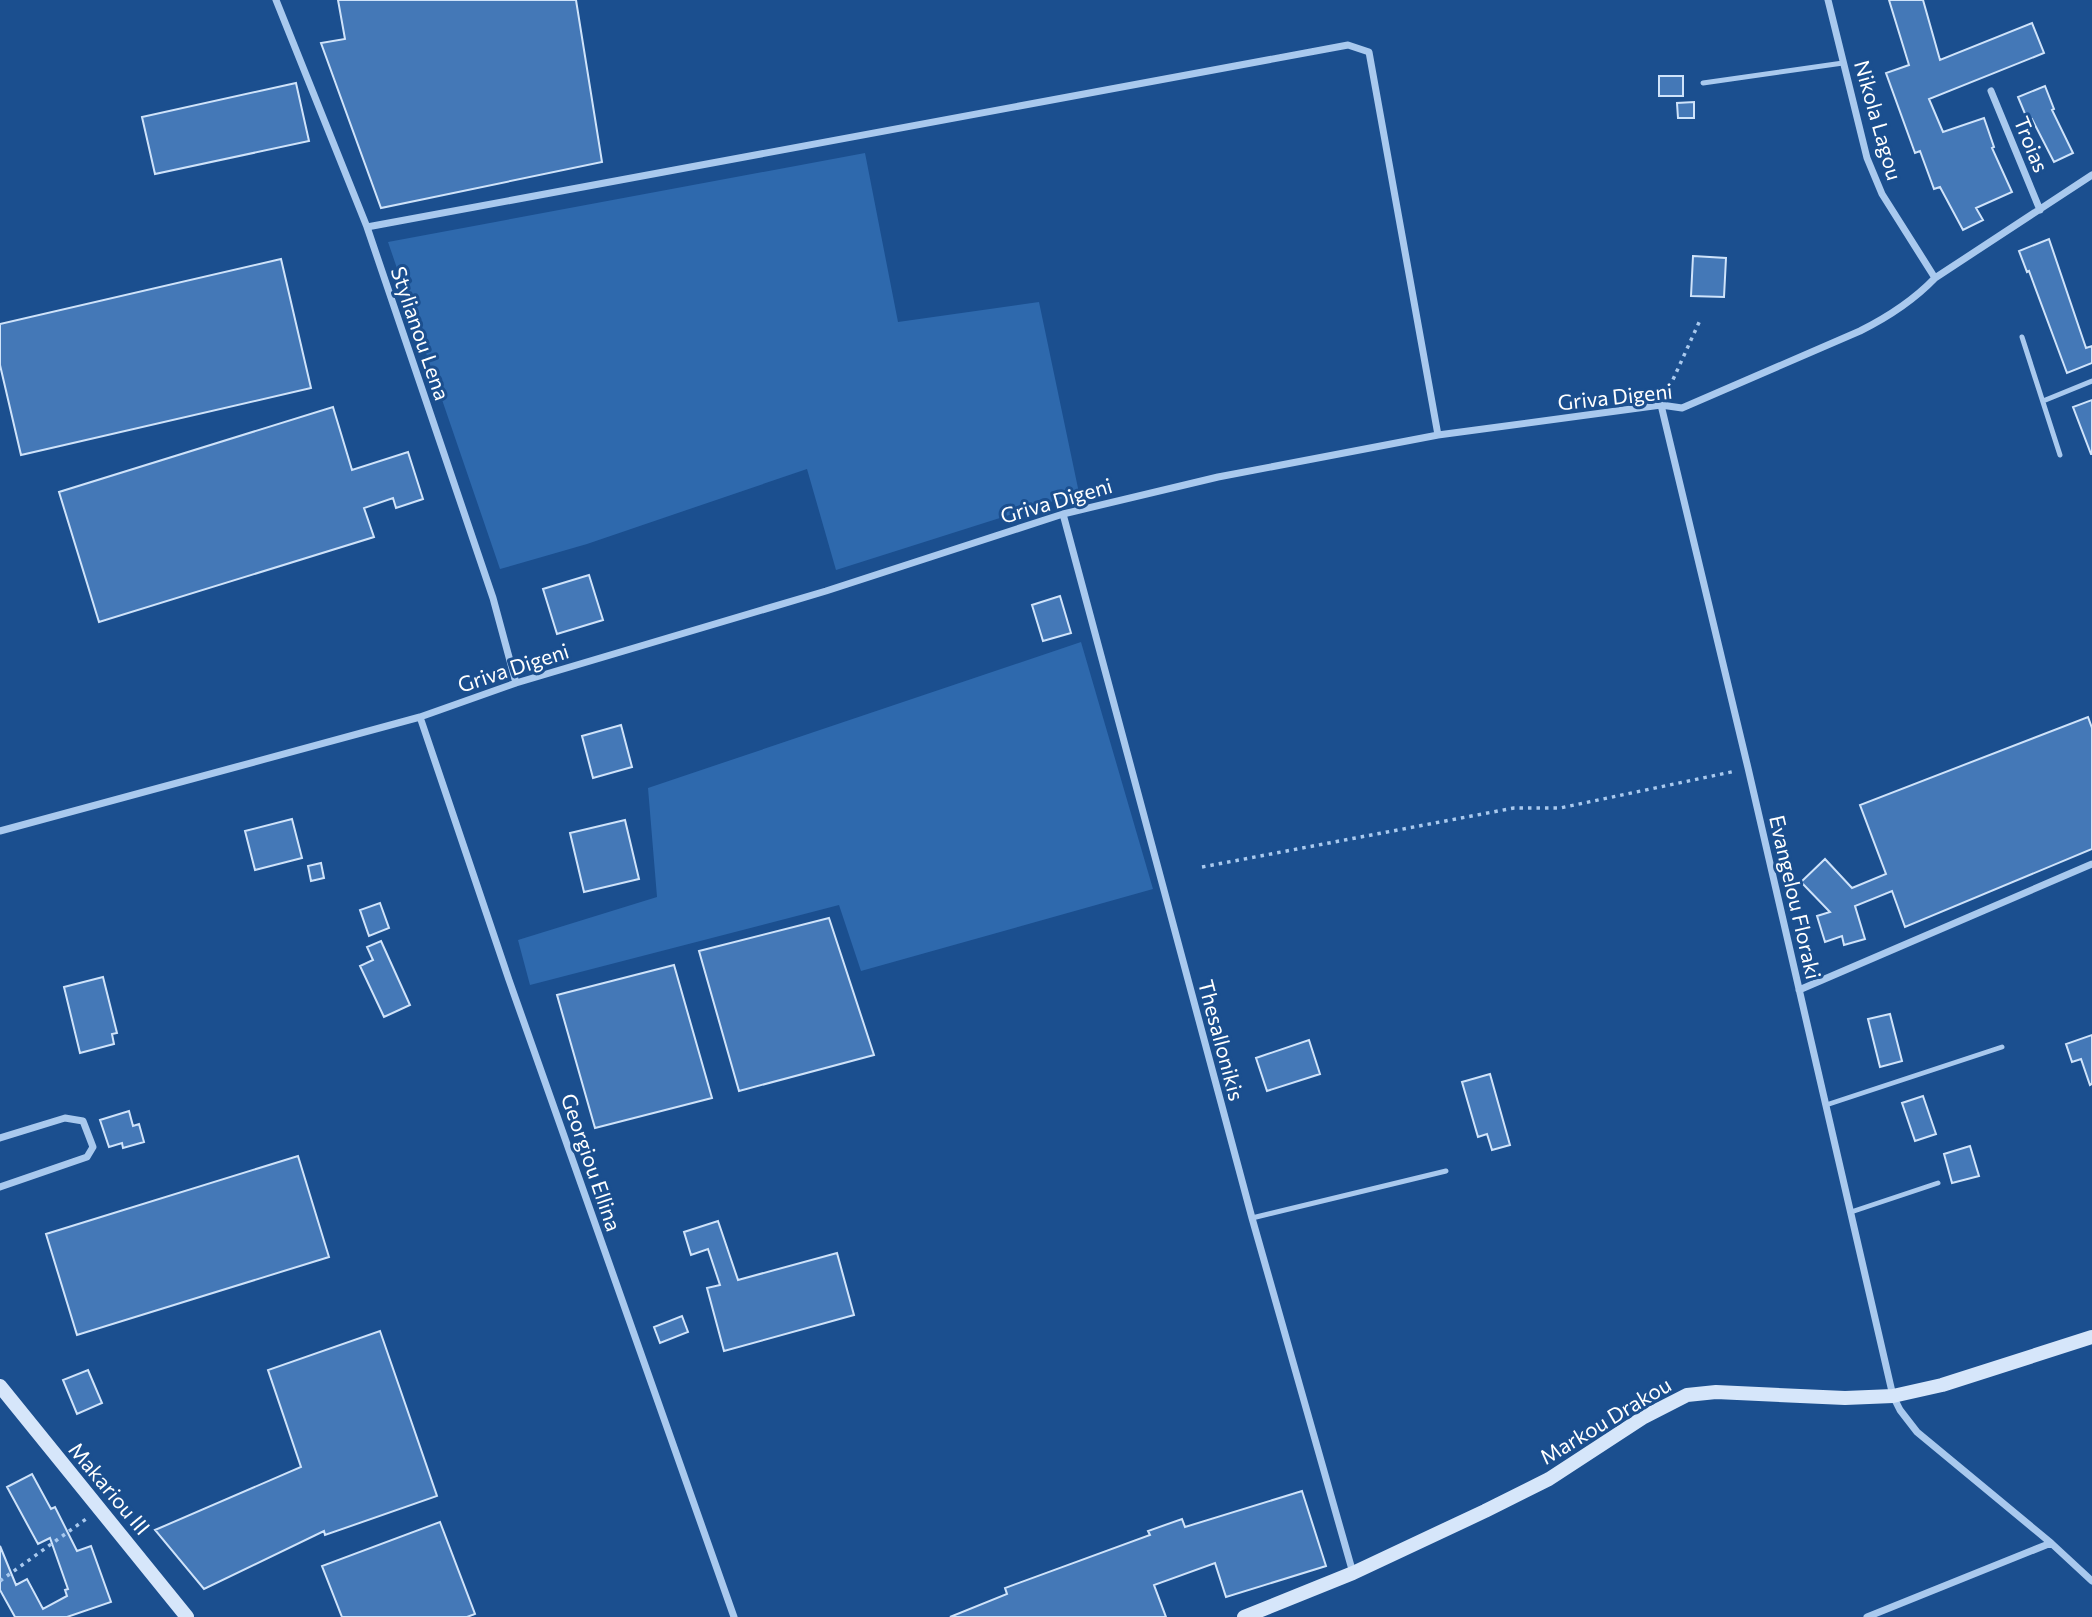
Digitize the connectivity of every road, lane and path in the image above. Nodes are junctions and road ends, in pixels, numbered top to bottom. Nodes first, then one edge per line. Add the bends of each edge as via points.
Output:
1 (276, 0) edge
2 (1828, 0) edge
3 (1843, 63) junction
4 (1703, 83) dead end
5 (1991, 91) dead end
6 (2092, 175) edge
7 (2040, 210) junction
8 (367, 227) junction
9 (1936, 278) junction
10 (1701, 318) dead end
11 (2022, 337) dead end
12 (2092, 381) edge
13 (2043, 401) junction
14 (1661, 405) junction
15 (1438, 435) junction
16 (2060, 455) dead end
17 (1063, 514) junction
18 (516, 683) junction
19 (420, 717) junction
20 (1748, 768) junction
21 (0, 831) edge
22 (2092, 864) edge
23 (1202, 867) dead end
24 (1799, 990) junction
25 (2002, 1047) dead end
26 (1826, 1105) junction
27 (0, 1138) edge
28 (1446, 1171) dead end
29 (1938, 1183) dead end
30 (0, 1186) edge
31 (1850, 1212) junction
32 (1252, 1218) junction
33 (2092, 1337) edge
34 (0, 1386) edge
35 (1894, 1396) junction
36 (100, 1509) junction
37 (2051, 1543) junction
38 (1353, 1573) junction
39 (0, 1581) edge
40 (2092, 1581) edge
41 (187, 1617) edge
42 (734, 1617) edge
43 (1244, 1617) edge
44 (1867, 1617) edge

1 - 8 street, Stylianou Lena
2 - 3 street, Nikola Lagou
3 - 4 lane
3 - 9 street, Nikola Lagou via 1867,158 1882,194
5 - 7 street, Troias
6 - 7 street, Griva Digeni
7 - 9 street, Griva Digeni
8 - 15 street via 1348,45 1369,52
8 - 18 street, Stylianou Lena via 493,598
9 - 14 street, Griva Digeni via 1908,303 1860,331 1682,408
10 - 14 path
11 - 13 lane
12 - 13 lane
13 - 16 lane
14 - 15 street, Griva Digeni
14 - 20 street, Evangelou Floraki
15 - 17 street, Griva Digeni via 1218,477
17 - 18 street, Griva Digeni via 826,591
17 - 32 street, Thesallonikis
18 - 19 street, Griva Digeni
19 - 21 street, Griva Digeni
19 - 42 street, Georgiou Ellina
20 - 23 path via 1560,808 1514,808
20 - 24 street, Evangelou Floraki
22 - 24 street
24 - 26 street, Evangelou Floraki
25 - 26 lane
26 - 31 street, Evangelou Floraki
27 - 30 street via 75,1118 83,1121 93,1147 87,1157
28 - 32 lane
29 - 31 lane
31 - 35 street, Evangelou Floraki
32 - 38 street, Thesallonikis
33 - 35 street, Markou Drakou
34 - 36 street, Makariou III
35 - 37 street, Evangelou Floraki via 1917,1432
35 - 38 street, Markou Drakou via 1687,1395 1644,1417 1549,1479
36 - 39 path
36 - 41 street, Makariou III
37 - 40 street, Evangelou Floraki
37 - 44 street
38 - 43 street, Markou Drakou

